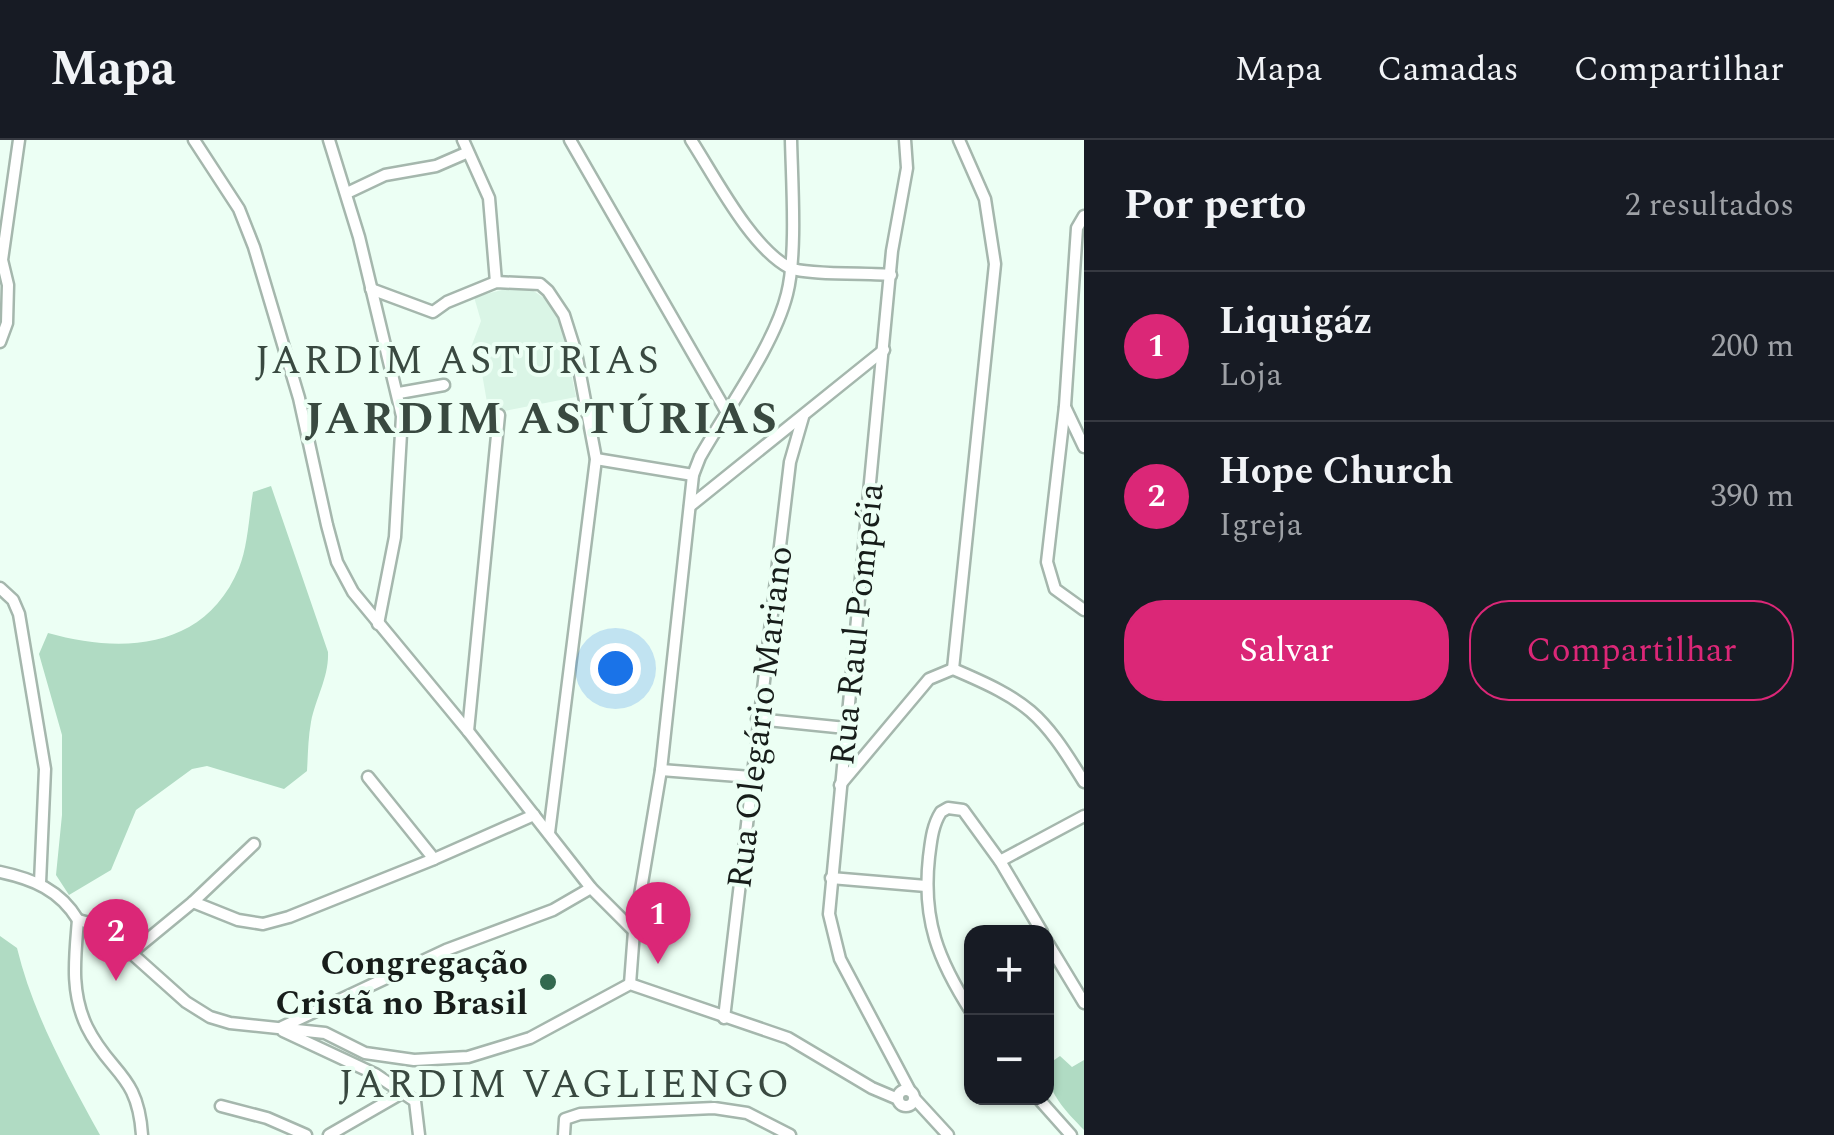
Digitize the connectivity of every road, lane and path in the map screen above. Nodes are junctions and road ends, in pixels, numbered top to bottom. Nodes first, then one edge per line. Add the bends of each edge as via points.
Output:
1 (19, 140) edge
2 (194, 140) edge
3 (330, 140) edge
4 (462, 140) edge
5 (570, 140) edge
6 (691, 140) edge
7 (791, 140) edge
8 (904, 140) edge
9 (959, 140) edge
10 (466, 154) junction
11 (347, 193) junction
12 (1084, 216) edge
13 (792, 269) junction
14 (890, 274) junction
15 (496, 282) junction
16 (371, 289) junction
17 (0, 342) edge
18 (884, 350) junction
19 (444, 385) dead end
20 (399, 393) junction
21 (1065, 406) junction
22 (726, 411) junction
23 (499, 415) dead end
24 (802, 417) junction
25 (1084, 447) edge
26 (596, 459) junction
27 (693, 475) junction
28 (690, 506) junction
29 (0, 588) edge
30 (1084, 610) edge
31 (378, 624) junction
32 (952, 669) junction
33 (757, 719) junction
34 (846, 728) junction
35 (468, 731) junction
36 (661, 770) junction
37 (368, 776) dead end
38 (751, 778) junction
39 (1084, 782) edge
40 (839, 787) junction
41 (534, 815) junction
42 (1084, 816) edge
43 (548, 834) junction
44 (254, 844) dead end
45 (434, 859) junction
46 (1000, 862) junction
47 (0, 872) edge
48 (831, 878) junction
49 (40, 883) junction
50 (926, 886) junction
51 (591, 888) junction
52 (192, 902) junction
53 (78, 920) junction
54 (1038, 925) edge
55 (634, 931) junction
56 (131, 953) junction
57 (1054, 953) edge
58 (630, 984) junction
59 (964, 997) edge
60 (1084, 1003) edge
61 (724, 1018) junction
62 (278, 1026) junction
63 (402, 1092) junction
64 (912, 1094) junction
65 (1044, 1105) edge
66 (221, 1106) dead end
67 (142, 1135) edge
68 (306, 1135) edge
69 (329, 1135) edge
70 (419, 1135) edge
71 (564, 1135) edge
72 (790, 1135) edge
73 (948, 1135) edge
74 (1071, 1135) edge

1 - 17 street via 2,260 8,285
2 - 31 street via 249,234 303,415 337,562
3 - 11 street
4 - 10 street
5 - 22 street
6 - 13 street via 766,248
7 - 13 street
8 - 14 street, Rua Raul Pompéia via 907,168
9 - 32 street via 986,199 995,264
10 - 11 street via 385,175
10 - 15 street via 488,198
11 - 16 street
12 - 21 street
13 - 14 street
13 - 22 street via 779,320
14 - 18 street, Rua Raul Pompéia
15 - 16 street via 433,312
15 - 26 street via 540,284 564,315
16 - 20 street
18 - 24 street
18 - 34 street, Rua Raul Pompéia
19 - 20 street
20 - 31 street via 403,445 395,537
21 - 25 street
21 - 30 street via 1046,562 1055,589
22 - 27 street
23 - 35 street
24 - 28 street
24 - 33 street, Rua Olegário Mariano via 790,462
26 - 27 street
26 - 43 street
27 - 28 street
28 - 36 street
29 - 49 street via 18,614 43,749
31 - 35 street
32 - 39 street via 1009,693 1038,715
32 - 40 street via 929,679
33 - 34 street
33 - 38 street, Rua Olegário Mariano
34 - 40 street, Rua Raul Pompéia
35 - 41 street
36 - 38 street
36 - 55 street
37 - 45 street
38 - 61 street, Rua Olegário Mariano
40 - 48 street, Rua Raul Pompéia
41 - 43 street
41 - 45 street
42 - 46 street
43 - 51 street
44 - 52 street
45 - 52 street via 263,924
46 - 50 street via 963,810 948,808 936,820
46 - 54 street
47 - 49 street
48 - 50 street
48 - 64 street, Rua Raul Pompéia via 828,914 840,959
49 - 53 street
50 - 59 street via 932,935
51 - 55 street
51 - 62 street
52 - 56 street
53 - 56 street via 101,926
53 - 67 street via 78,1002 100,1047 130,1083
55 - 58 street
56 - 62 street via 210,1017
57 - 60 street
58 - 61 street
58 - 62 street via 530,1038 468,1057 414,1060 365,1053 325,1033
61 - 64 street via 788,1038 898,1099 900,1092
62 - 63 street
63 - 69 street
63 - 70 street via 415,1102
64 - 73 street, Rua Raul Pompéia
65 - 74 street
66 - 68 street
71 - 72 street via 566,1119 580,1114 694,1107 747,1113

